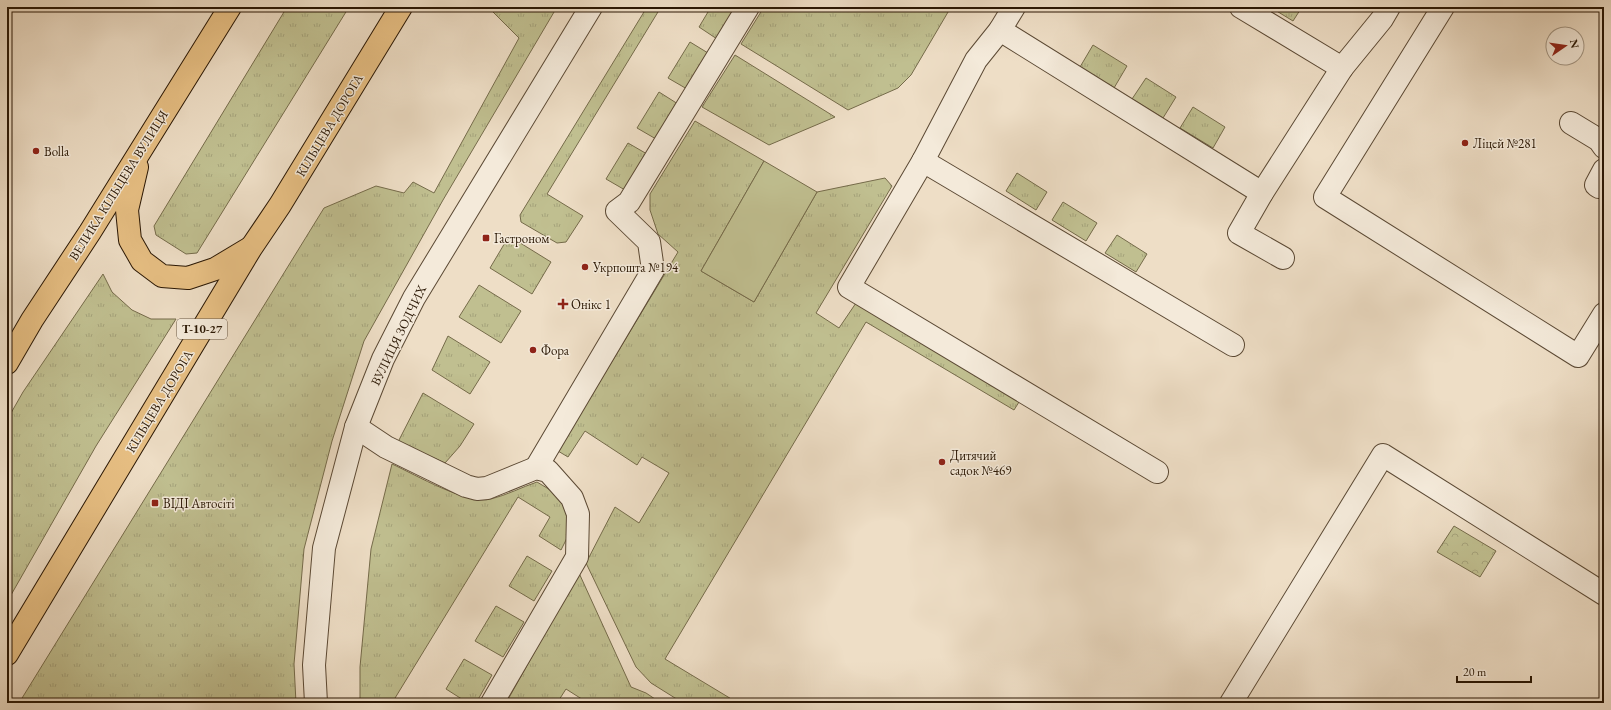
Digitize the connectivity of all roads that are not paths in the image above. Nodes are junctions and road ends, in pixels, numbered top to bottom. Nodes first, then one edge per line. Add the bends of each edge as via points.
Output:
1 (230, 7) edge
2 (401, 7) edge
3 (591, 7) edge
4 (748, 7) edge
5 (1014, 7) edge
6 (1241, 7) edge
7 (1390, 7) edge
8 (1443, 7) edge
9 (1000, 30) junction
10 (1342, 68) junction
11 (1571, 123) dead end
12 (142, 146) junction
13 (1604, 147) edge
14 (923, 161) junction
15 (1262, 193) junction
16 (251, 248) junction
17 (1283, 258) dead end
18 (1604, 314) edge
19 (1233, 346) dead end
20 (7, 363) edge
21 (356, 427) junction
22 (536, 468) junction
23 (1157, 472) dead end
24 (1604, 594) edge
25 (7, 654) edge
26 (316, 703) edge
27 (492, 703) edge
28 (1231, 703) edge

1 - 12 highway, ВЕЛИКА КІЛЬЦЕВА ВУЛИЦЯ
2 - 16 highway, КІЛЬЦЕВА ДОРОГА / Т-10-27
3 - 21 street, ВУЛИЦЯ ЗОДЧИХ via 414,298 383,359
4 - 22 street via 629,202 617,211 649,242 653,270
5 - 9 street
6 - 10 street
7 - 10 street
8 - 18 street via 1325,198 1578,356
9 - 14 street via 976,60
9 - 15 street
10 - 15 street
11 - 13 street via 1599,140
12 - 16 highway via 127,210 130,240 142,261 162,276 188,278 215,269
12 - 20 highway, ВЕЛИКА КІЛЬЦЕВА ВУЛИЦЯ
14 - 19 street
14 - 23 street via 849,287
15 - 17 street via 1239,233
16 - 25 highway, КІЛЬЦЕВА ДОРОГА / Т-10-27
21 - 22 street via 386,447 477,489 487,488
21 - 26 street, ВУЛИЦЯ ЗОДЧИХ via 324,548 314,665
22 - 27 street via 548,471 572,498 578,514 577,557
24 - 28 street via 1383,455

